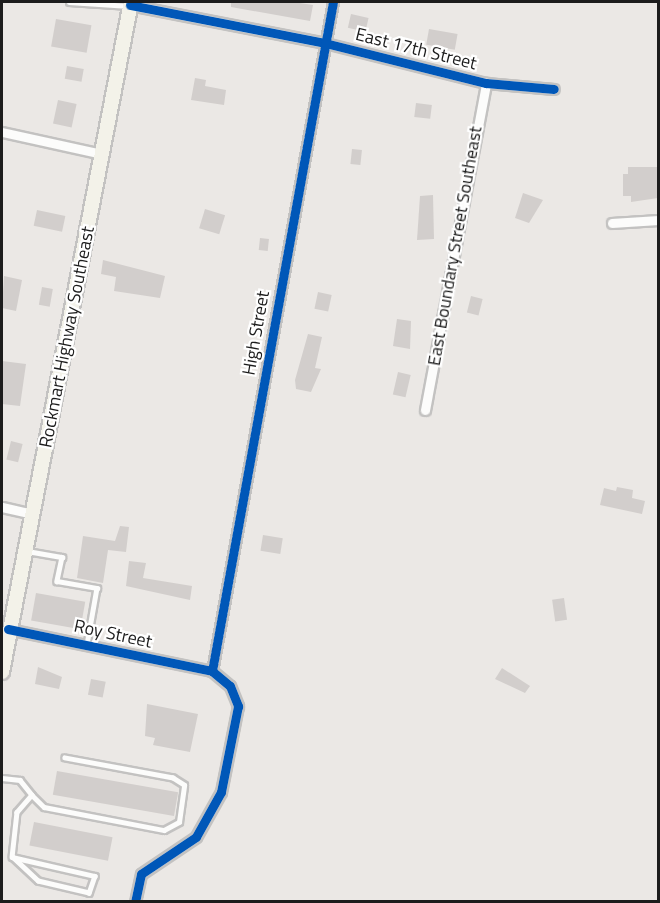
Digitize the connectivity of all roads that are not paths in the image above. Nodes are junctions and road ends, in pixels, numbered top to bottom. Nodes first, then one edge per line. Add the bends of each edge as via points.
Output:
1 (69, 2) edge
2 (333, 2) edge
3 (130, 3) edge
4 (325, 43) junction
5 (486, 82) junction
6 (554, 89) dead end
7 (2, 132) edge
8 (102, 154) junction
9 (658, 220) edge
10 (612, 223) dead end
11 (425, 410) dead end
12 (2, 507) edge
13 (32, 514) junction
14 (24, 551) junction
15 (8, 628) junction
16 (87, 645) junction
17 (212, 671) junction
18 (2, 672) edge
19 (65, 758) dead end
20 (2, 778) edge
21 (32, 795) junction
22 (12, 857) junction
23 (135, 902) edge

1 - 3 lane
2 - 4 street, High Street
3 - 4 street, East 17th Street
3 - 8 main road, Rockmart Highway Southeast
4 - 5 street, East 17th Street
4 - 17 street, High Street
5 - 6 street, East 17th Street
5 - 11 street, East Boundary Street Southeast
7 - 8 street
8 - 13 main road, Rockmart Highway Southeast
9 - 10 street
12 - 13 street
13 - 14 main road, Rockmart Highway Southeast
14 - 15 main road, Rockmart Highway Southeast
14 - 16 lane via 62,557 57,581 97,588
15 - 16 street, Roy Street
15 - 18 main road, Rockmart Highway Southeast
16 - 17 street, Roy Street
17 - 23 street via 230,686 238,706 221,792 196,837 141,874
19 - 21 lane via 173,778 184,785 179,822 164,830 44,807
20 - 21 lane via 20,780
21 - 22 lane via 17,812
22 - 22 lane via 74,871 95,876 89,893 38,880

